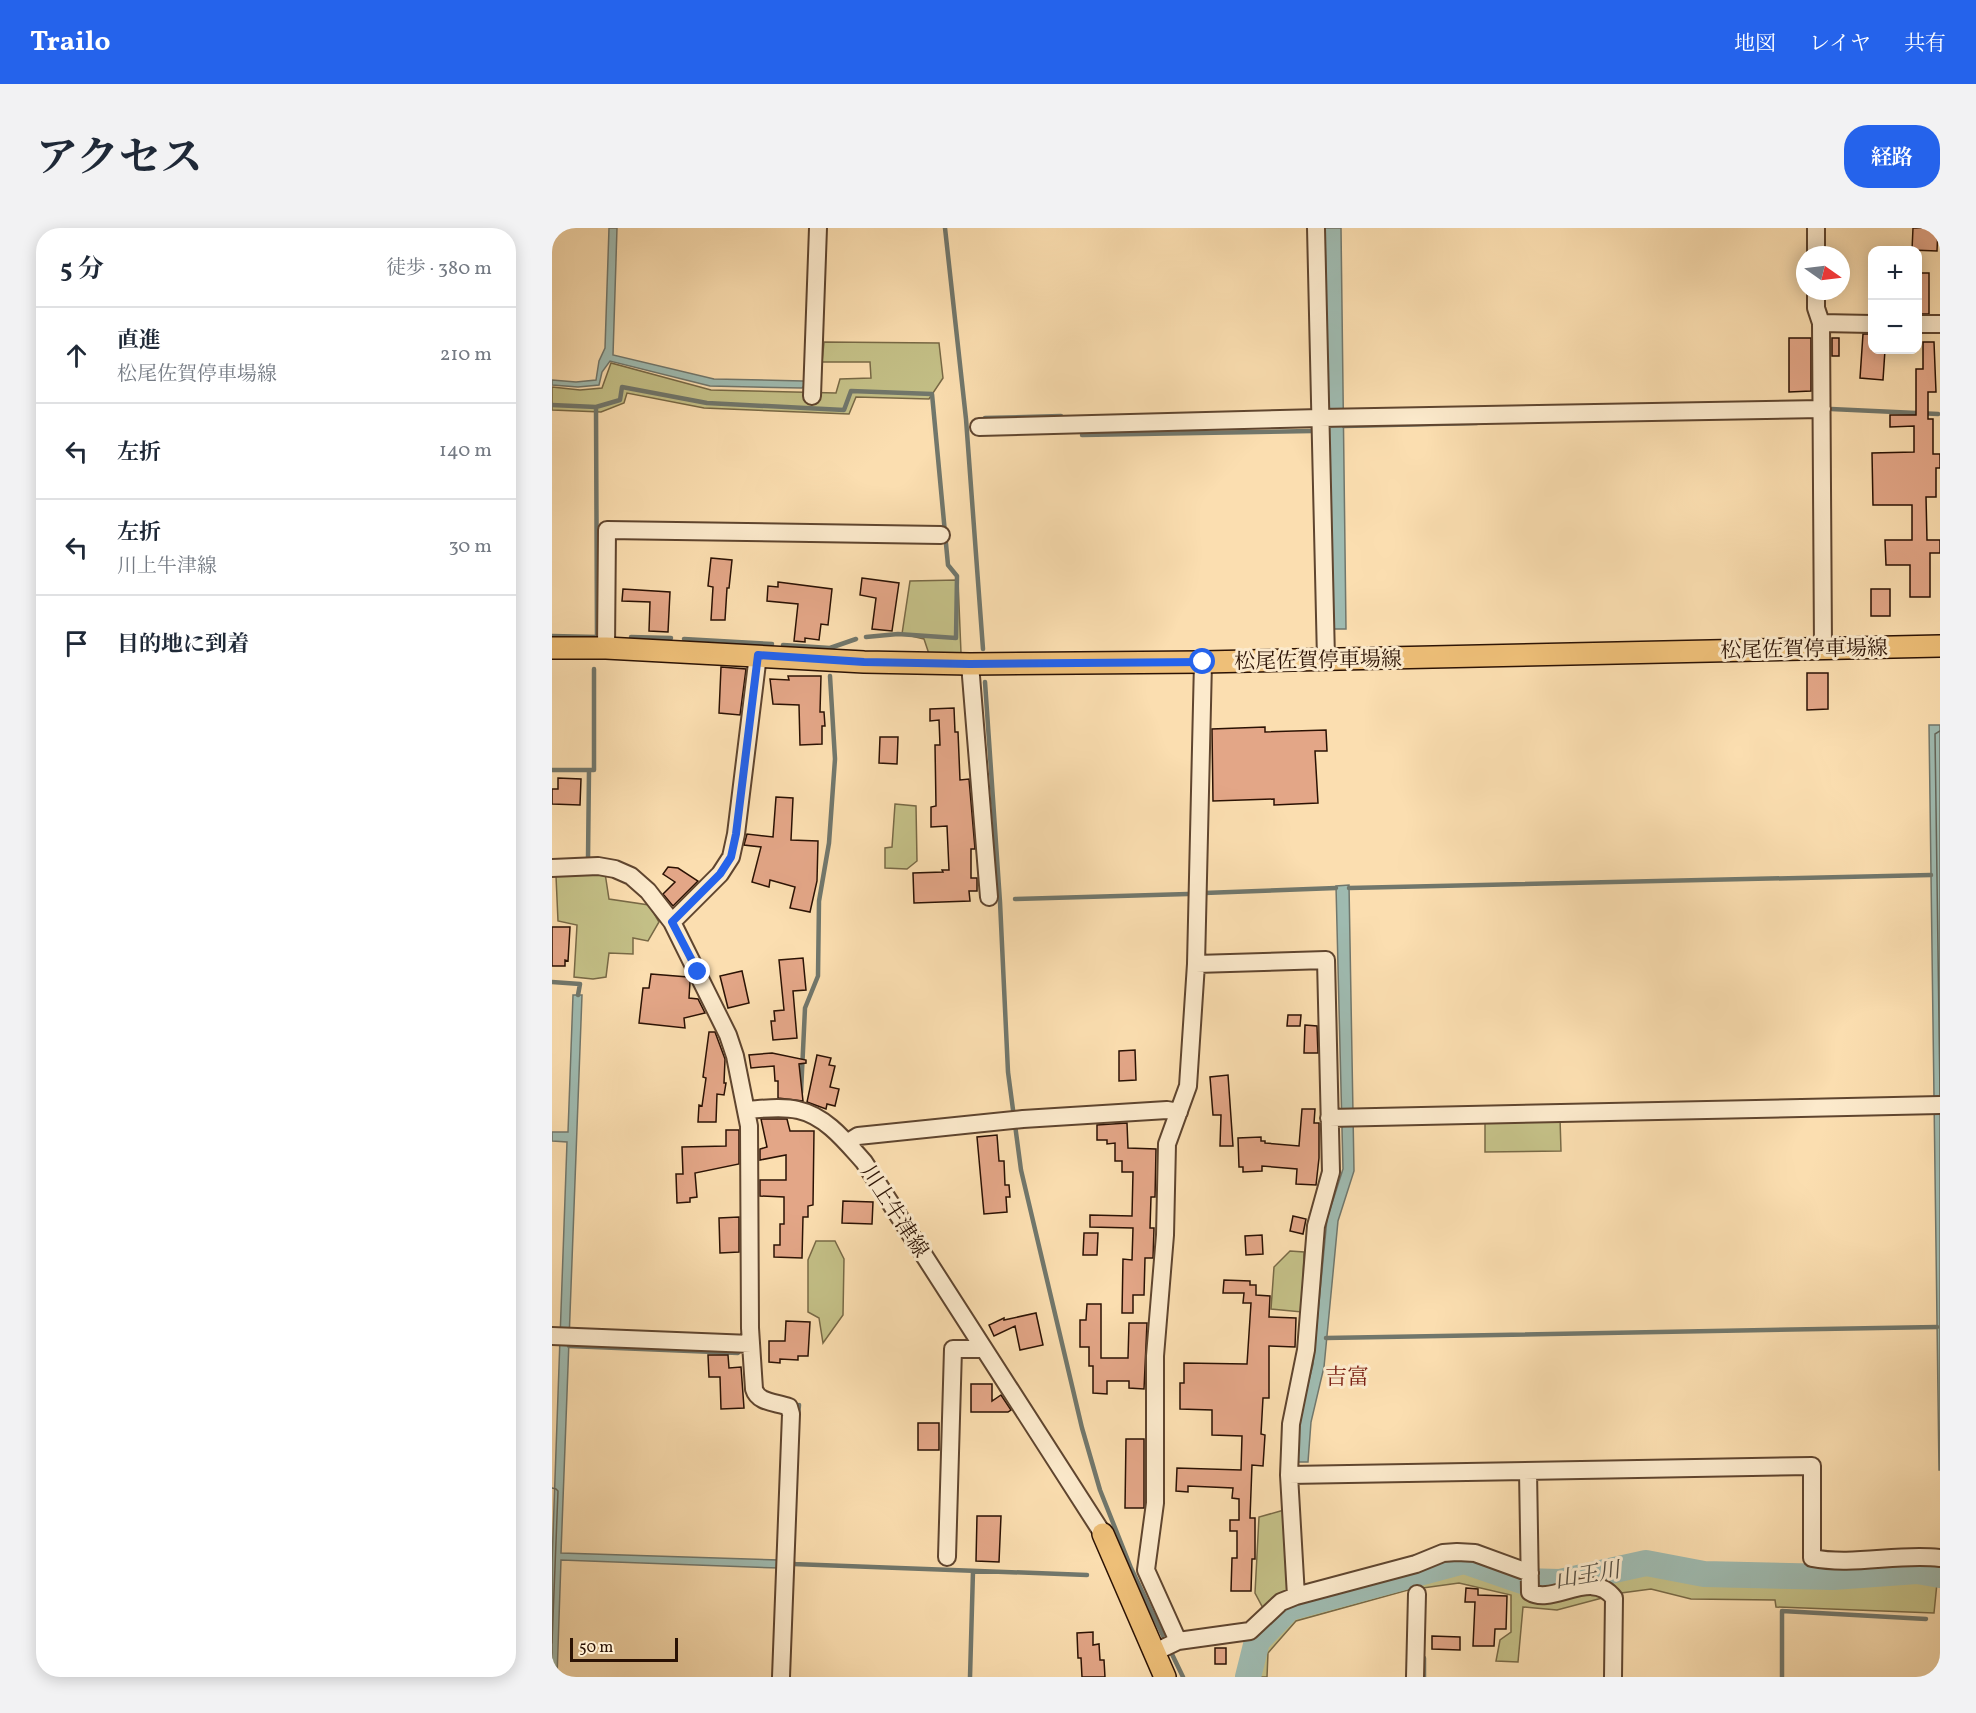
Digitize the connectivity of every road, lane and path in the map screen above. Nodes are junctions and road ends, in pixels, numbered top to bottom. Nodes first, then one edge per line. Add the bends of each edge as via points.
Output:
1 (818, 228) edge
2 (1316, 228) edge
3 (1816, 228) edge
4 (1816, 246) edge
5 (1816, 300) edge
6 (1821, 323) junction
7 (1868, 324) edge
8 (1922, 324) edge
9 (1940, 324) edge
10 (812, 396) dead end
11 (1822, 409) junction
12 (1322, 418) junction
13 (979, 427) dead end
14 (941, 535) dead end
15 (1940, 646) edge
16 (552, 648) edge
17 (606, 648) junction
18 (1823, 648) junction
19 (758, 655) junction
20 (1326, 659) junction
21 (1203, 662) junction
22 (970, 664) junction
23 (552, 868) edge
24 (989, 897) dead end
25 (672, 922) junction
26 (1196, 964) junction
27 (1935, 1105) edge
28 (746, 1110) junction
29 (1179, 1112) junction
30 (1333, 1118) junction
31 (847, 1143) junction
32 (560, 1337) edge
33 (751, 1344) junction
34 (984, 1349) junction
35 (1528, 1471) junction
36 (1289, 1475) junction
37 (1103, 1534) joint
38 (947, 1557) dead end
39 (1940, 1558) edge
40 (1530, 1573) junction
41 (1417, 1594) dead end
42 (1296, 1596) junction
43 (1178, 1641) junction
44 (1155, 1652) junction
45 (782, 1677) edge
46 (1165, 1677) edge
47 (1415, 1677) edge
48 (1613, 1677) edge

1 - 10 street
2 - 12 street
3 - 4 street
5 - 6 street
6 - 7 street
6 - 11 street
8 - 9 street
11 - 12 street
11 - 18 street
12 - 13 street
12 - 20 street
14 - 17 street via 607,530
15 - 18 main road, 松尾佐賀停車場線
16 - 17 main road, 松尾佐賀停車場線
17 - 19 main road, 松尾佐賀停車場線
18 - 20 main road, 松尾佐賀停車場線
19 - 22 main road, 松尾佐賀停車場線
19 - 25 street via 731,857 720,874
20 - 21 main road, 松尾佐賀停車場線
21 - 22 main road, 松尾佐賀停車場線
21 - 26 street
22 - 24 street
23 - 25 street via 598,866 631,876
25 - 28 street via 728,1035
26 - 29 street via 1188,1086
26 - 30 street via 1326,960
27 - 30 street
28 - 31 street, 川上牛津線 via 798,1110 819,1118
28 - 33 street
29 - 31 street via 1023,1119 858,1136
29 - 43 street via 1167,1144 1166,1235 1155,1356 1155,1503 1146,1570
30 - 36 street via 1331,1172 1316,1227 1306,1350 1291,1424
31 - 34 street, 川上牛津線 via 870,1172
32 - 33 street
33 - 45 street via 756,1395 789,1407 791,1414
34 - 37 street, 川上牛津線
34 - 38 street via 953,1349
35 - 36 street
35 - 39 street via 1812,1466 1812,1558
35 - 40 street
36 - 42 street
37 - 44 main road, 川上牛津線
40 - 42 street via 1475,1553 1443,1553
40 - 48 street via 1530,1592 1539,1595 1592,1585 1609,1591 1614,1598
41 - 47 street
42 - 43 street via 1281,1602 1250,1631
43 - 44 street
44 - 46 main road, 川上牛津線

